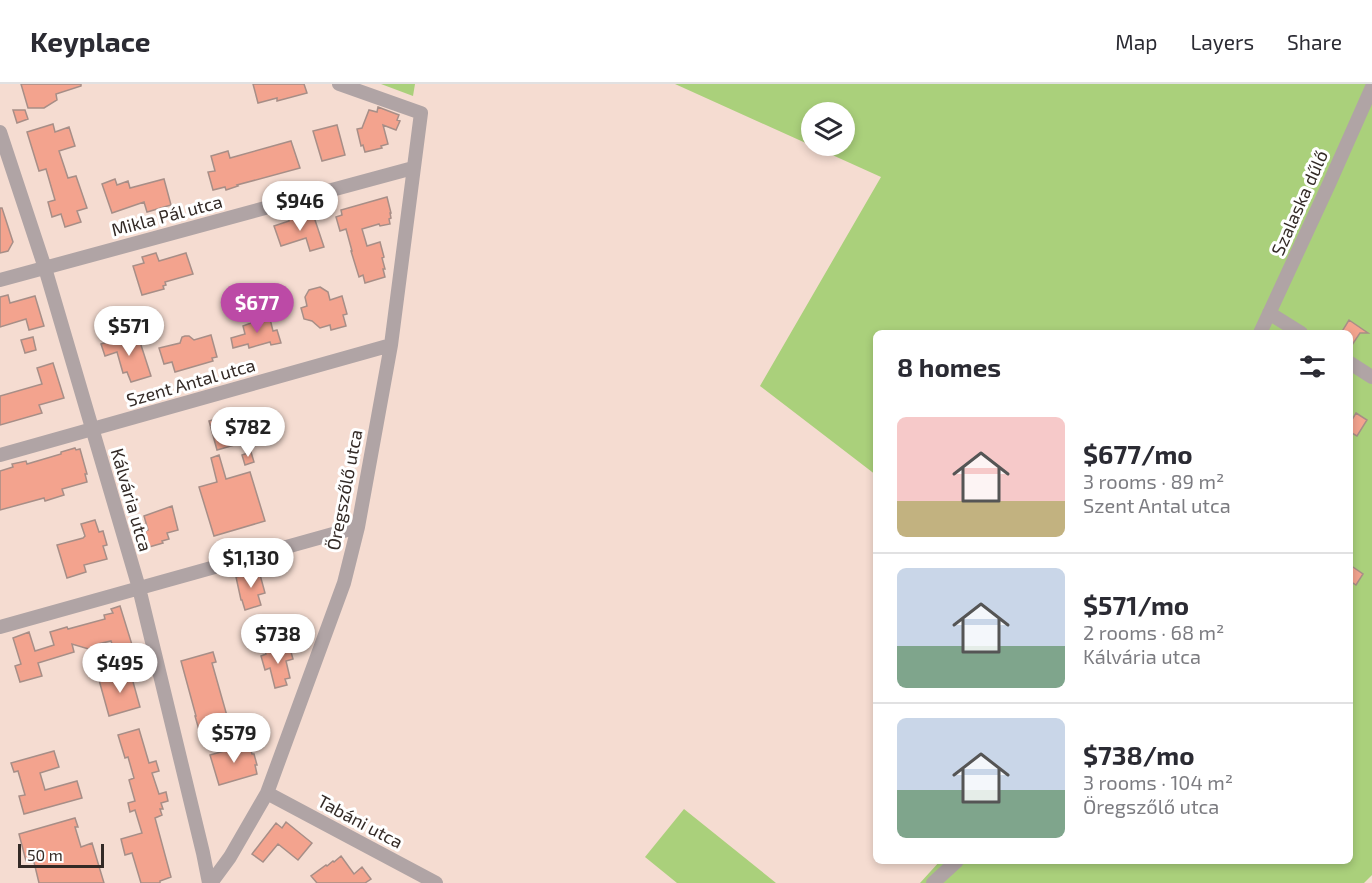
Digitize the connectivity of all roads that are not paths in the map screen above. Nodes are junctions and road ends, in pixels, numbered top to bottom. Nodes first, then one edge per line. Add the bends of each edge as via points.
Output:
1 (339, 84) edge
2 (1372, 87) edge
3 (0, 132) edge
4 (413, 168) junction
5 (45, 268) junction
6 (0, 280) edge
7 (1269, 313) junction
8 (1261, 330) edge
9 (1296, 330) edge
10 (391, 345) junction
11 (1353, 365) edge
12 (1372, 377) edge
13 (92, 429) junction
14 (0, 455) edge
15 (358, 527) junction
16 (139, 588) junction
17 (0, 627) edge
18 (267, 793) junction
19 (203, 853) junction
20 (230, 857) junction
21 (954, 864) edge
22 (210, 883) edge
23 (436, 883) edge
24 (933, 883) edge

1 - 4 street, Öregszőlő utca via 421,113
2 - 7 street, Szalaska dűlő
3 - 5 street, Kálvária utca
4 - 5 street, Mikla Pál utca
4 - 10 street, Öregszőlő utca
5 - 6 street, Mikla Pál utca
5 - 13 street, Kálvária utca
7 - 8 street, Szalaska dűlő
7 - 9 street
10 - 13 street, Szent Antal utca
10 - 15 street, Öregszőlő utca
11 - 12 street
13 - 14 street, Szent Antal utca
13 - 16 street, Kálvária utca
15 - 16 street
15 - 18 street, Öregszőlő utca via 344,583
16 - 17 street
16 - 19 street, Kálvária utca
18 - 20 street, Öregszőlő utca
18 - 23 street, Tabáni utca
19 - 20 street
19 - 22 street, Kálvária utca
20 - 22 street, Öregszőlő utca
21 - 24 street

